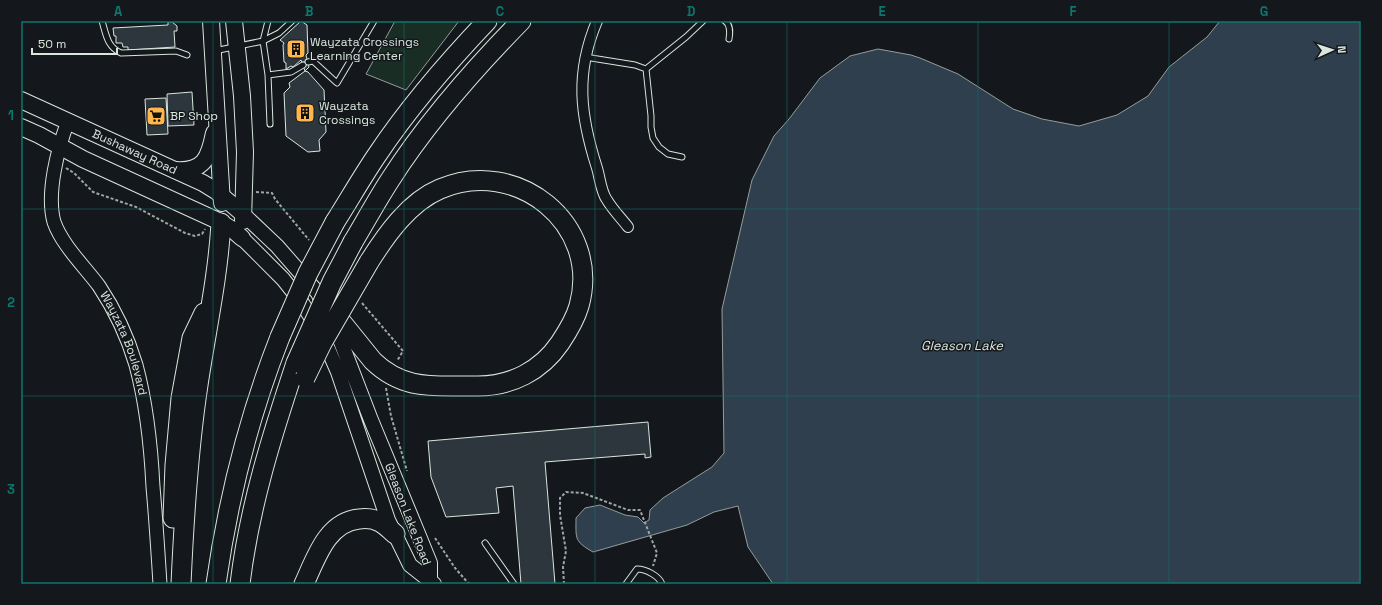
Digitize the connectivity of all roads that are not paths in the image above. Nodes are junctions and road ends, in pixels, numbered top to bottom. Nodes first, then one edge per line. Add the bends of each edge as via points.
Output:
1 (102, 21) edge
2 (211, 21) edge
3 (234, 21) edge
4 (268, 21) edge
5 (292, 21) edge
6 (374, 21) edge
7 (487, 21) edge
8 (521, 21) edge
9 (597, 21) edge
10 (703, 21) edge
11 (725, 21) edge
12 (729, 39) dead end
13 (264, 41) junction
14 (237, 47) junction
15 (213, 52) junction
16 (187, 55) dead end
17 (585, 57) junction
18 (308, 62) dead end
19 (303, 65) dead end
20 (646, 69) junction
21 (268, 75) junction
22 (21, 100) edge
23 (217, 117) junction
24 (68, 121) junction
25 (270, 124) dead end
26 (21, 128) edge
27 (59, 146) junction
28 (682, 157) dead end
29 (174, 170) junction
30 (222, 196) junction
31 (243, 214) junction
32 (220, 223) junction
33 (628, 227) dead end
34 (242, 238) junction
35 (318, 293) junction
36 (212, 299) junction
37 (300, 370) junction
38 (395, 534) junction
39 (485, 543) dead end
40 (429, 582) edge
41 (160, 584) edge
42 (178, 584) edge
43 (181, 584) edge
44 (216, 584) edge
45 (240, 584) edge
46 (304, 584) edge
47 (514, 584) edge
48 (626, 584) edge
49 (662, 584) edge

1 - 16 lane via 113,50 121,53 176,51
2 - 15 main road
3 - 14 main road
4 - 13 lane
5 - 13 lane via 279,33
6 - 18 lane via 337,83 313,61
7 - 44 highway, bridge via 430,84 377,154 335,222 308,273 280,336 257,399 236,474
8 - 37 highway, bridge via 483,59 390,180 332,282
9 - 17 street
10 - 20 lane
11 - 12 lane via 730,31
13 - 14 lane
13 - 21 lane
14 - 15 lane
14 - 31 main road via 245,152
15 - 23 main road
17 - 20 lane
17 - 33 street via 582,90 589,144 606,199
19 - 21 lane via 291,72
20 - 28 lane via 653,138 668,154
21 - 25 lane
22 - 24 main road, Bushaway Road
23 - 29 main road via 211,146 203,163 191,170
23 - 30 main road
24 - 27 street, Wayzata Boulevard
24 - 29 main road, Bushaway Road
26 - 27 main road
27 - 32 main road
27 - 41 street, Wayzata Boulevard via 52,196 54,221 63,239 100,287 116,315 131,349 144,397 150,432
29 - 30 main road, Bushaway Road via 203,183
30 - 31 main road, Bushaway Road
30 - 32 main road
31 - 34 main road
31 - 35 main road, Gleason Lake Road via 277,246
32 - 34 main road
32 - 36 highway
34 - 38 main road, Gleason Lake Road via 284,279 321,334 356,420
35 - 37 highway, bridge via 333,310 373,362 381,370 404,382 446,386 498,384 521,377 538,368 568,332 579,305 581,261 563,221 543,200 531,192 496,181 479,180 439,189 429,194 396,224 369,262 322,343
35 - 40 main road, Gleason Lake Road via 341,342 430,563
36 - 42 highway via 192,338 180,405 172,499
36 - 43 highway via 190,450
37 - 45 highway via 276,423 254,506
38 - 40 main road, Gleason Lake Road via 410,565
38 - 46 highway via 376,520 352,519 343,523 334,529 325,541
39 - 47 lane
48 - 49 lane via 637,569 649,572 660,579

